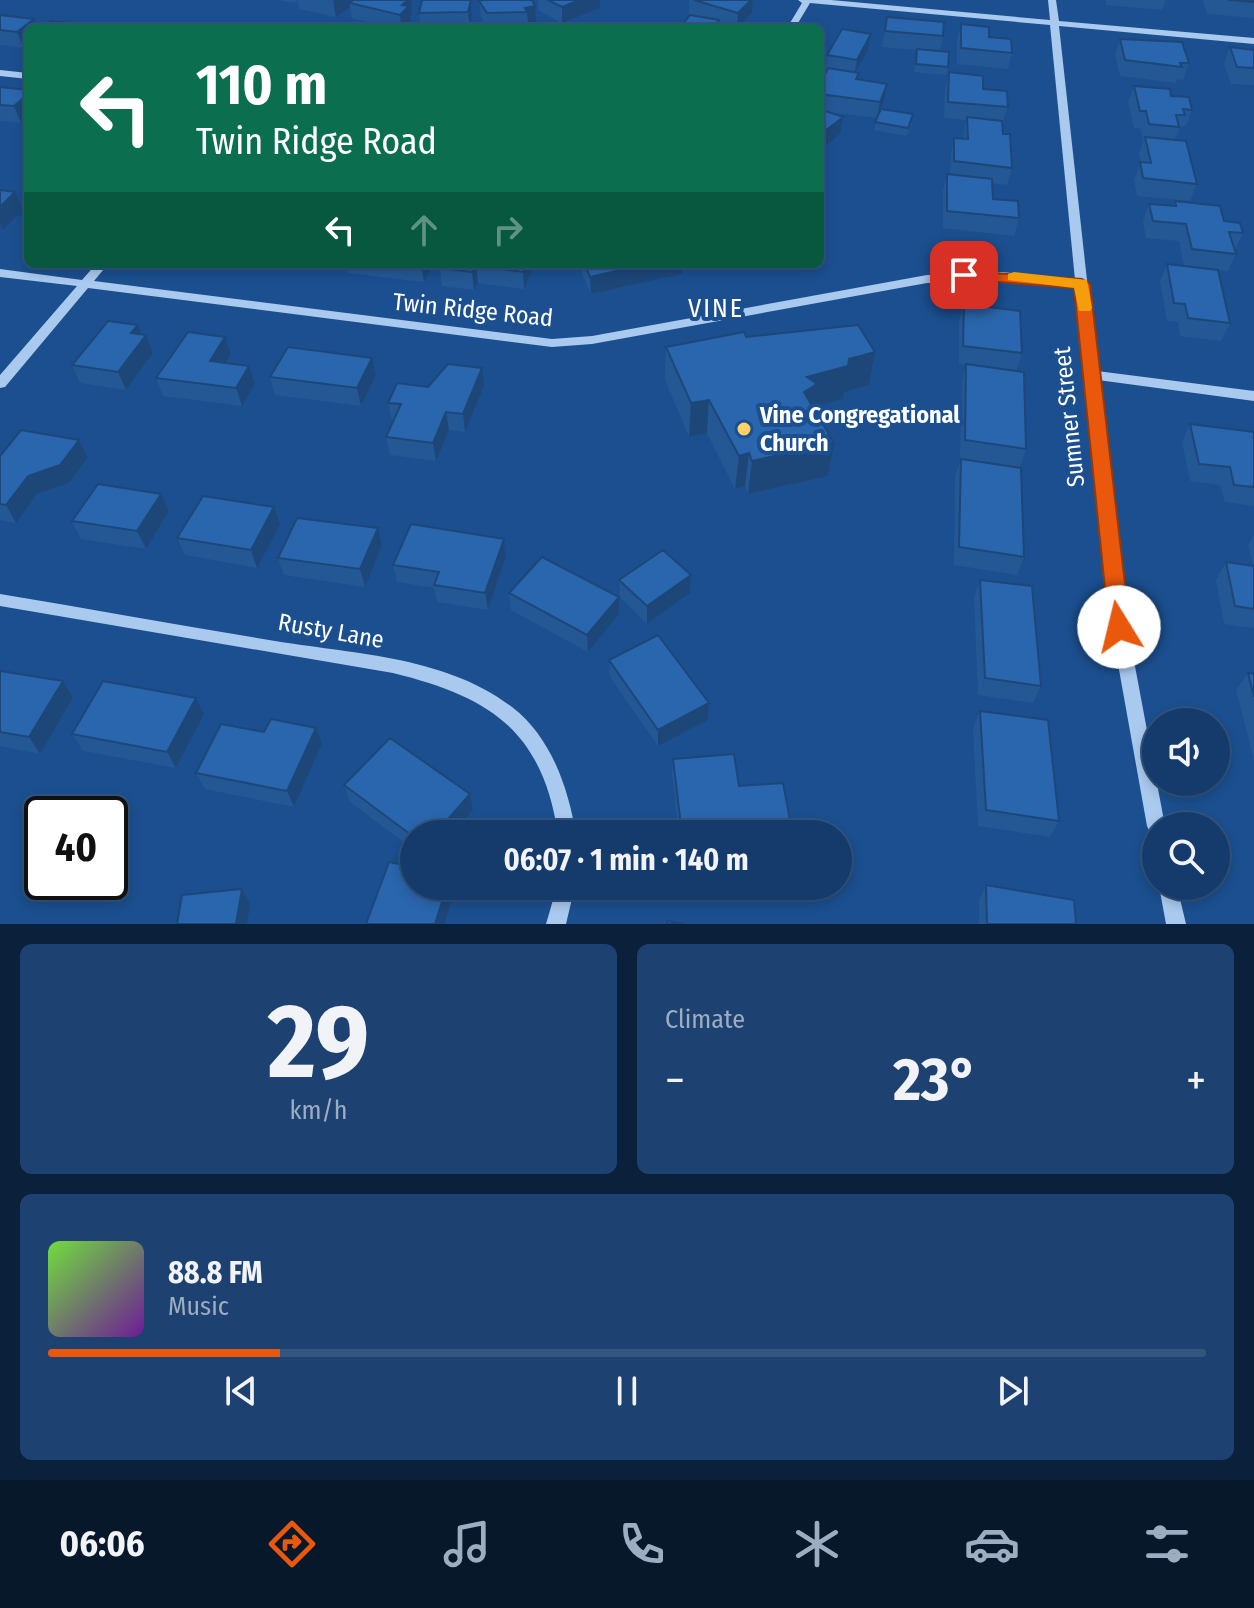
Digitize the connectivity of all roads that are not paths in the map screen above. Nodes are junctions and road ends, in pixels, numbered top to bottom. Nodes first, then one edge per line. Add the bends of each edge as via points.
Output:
1 (805, 0) edge
2 (1052, 0) edge
3 (793, 24) edge
4 (1055, 24) junction
5 (1254, 41) edge
6 (0, 73) edge
7 (24, 76) edge
8 (99, 268) edge
9 (0, 273) edge
10 (85, 284) junction
11 (1082, 284) junction
12 (1091, 375) junction
13 (0, 384) edge
14 (1254, 396) edge
15 (0, 600) edge
16 (1153, 812) edge
17 (565, 820) edge
18 (562, 900) edge
19 (1171, 900) edge
20 (556, 924) edge
21 (1176, 924) edge

1 - 3 street
1 - 4 street
2 - 4 street, Sumner Street
4 - 5 street
4 - 11 street, Sumner Street
6 - 7 street
8 - 10 street
9 - 10 street, Twin Ridge Road
10 - 11 street, Twin Ridge Road via 552,343 927,279 1002,276
10 - 13 street
11 - 12 street, Sumner Street
12 - 14 street
12 - 16 street, Sumner Street via 1114,597
15 - 17 street, Rusty Lane via 357,662 470,689 506,712 547,761
18 - 20 street
19 - 21 street

